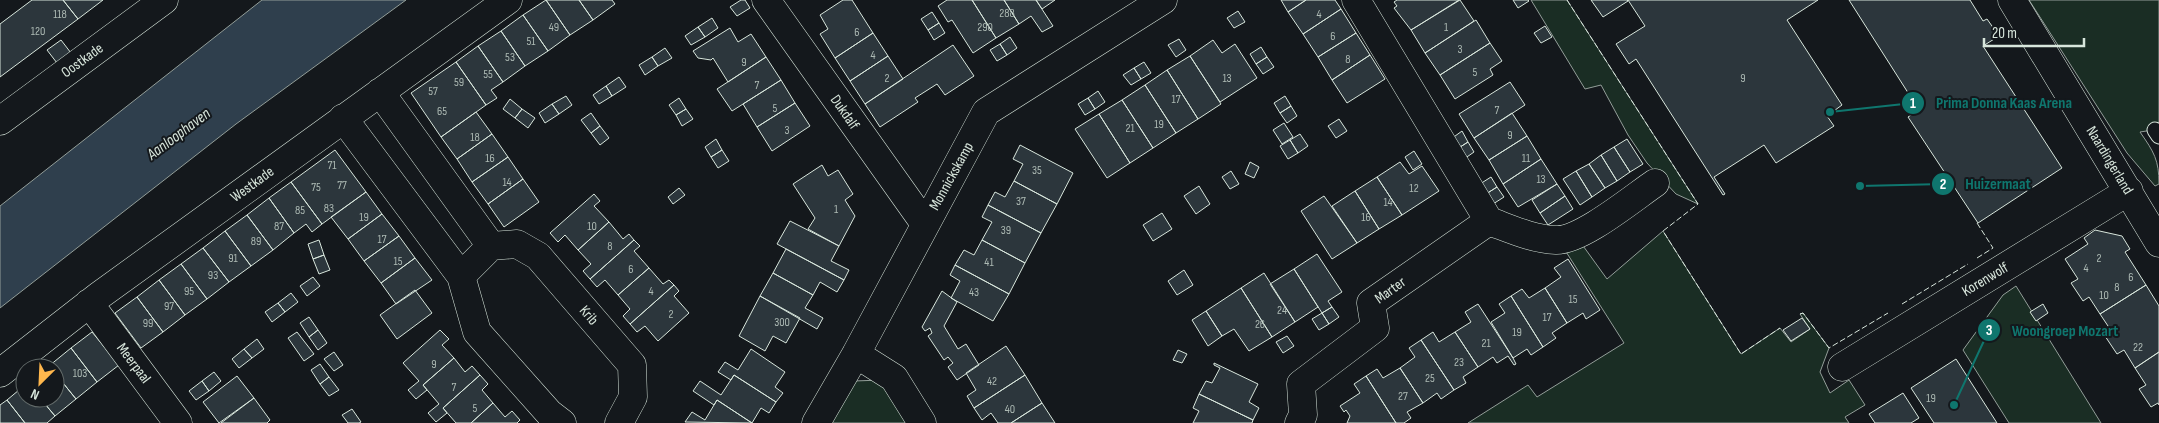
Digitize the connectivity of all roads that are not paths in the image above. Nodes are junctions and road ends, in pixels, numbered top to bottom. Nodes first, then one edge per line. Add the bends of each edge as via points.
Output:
1 (164, 0) edge
2 (508, 0) edge
3 (766, 0) edge
4 (1164, 0) edge
5 (1356, 0) edge
6 (2012, 0) edge
7 (380, 92) junction
8 (343, 118) junction
9 (0, 121) edge
10 (1655, 183) dead end
11 (2129, 191) junction
12 (1489, 221) junction
13 (924, 224) junction
14 (2159, 243) edge
15 (491, 246) junction
16 (461, 276) junction
17 (89, 303) junction
18 (856, 354) junction
19 (1842, 367) dead end
20 (0, 373) edge
21 (178, 423) edge
22 (562, 423) edge
23 (619, 423) edge
24 (816, 423) edge
25 (922, 423) edge
26 (1299, 423) edge

1 - 9 street, Oostkade
2 - 7 street, Westkade
3 - 13 street, Dukdalf
4 - 13 street, Monnickskamp via 986,112
5 - 12 street
6 - 11 street, Naardingerland
7 - 8 street, Westkade
7 - 15 street
8 - 16 street
8 - 17 street, Westkade
10 - 12 street via 1586,231 1558,240 1527,236
11 - 14 street, Naardingerland
11 - 19 street, Korenwolf
12 - 26 street, Marter via 1371,303 1375,328 1301,384 1303,416
13 - 18 street, Monnickskamp
15 - 16 street
15 - 23 street, Krib via 517,244 538,256 632,365 633,397
16 - 22 street via 477,332 549,413
17 - 20 street, Westkade
17 - 21 street, Meerpaal
18 - 24 street, Monnickskamp
18 - 25 street via 894,378

